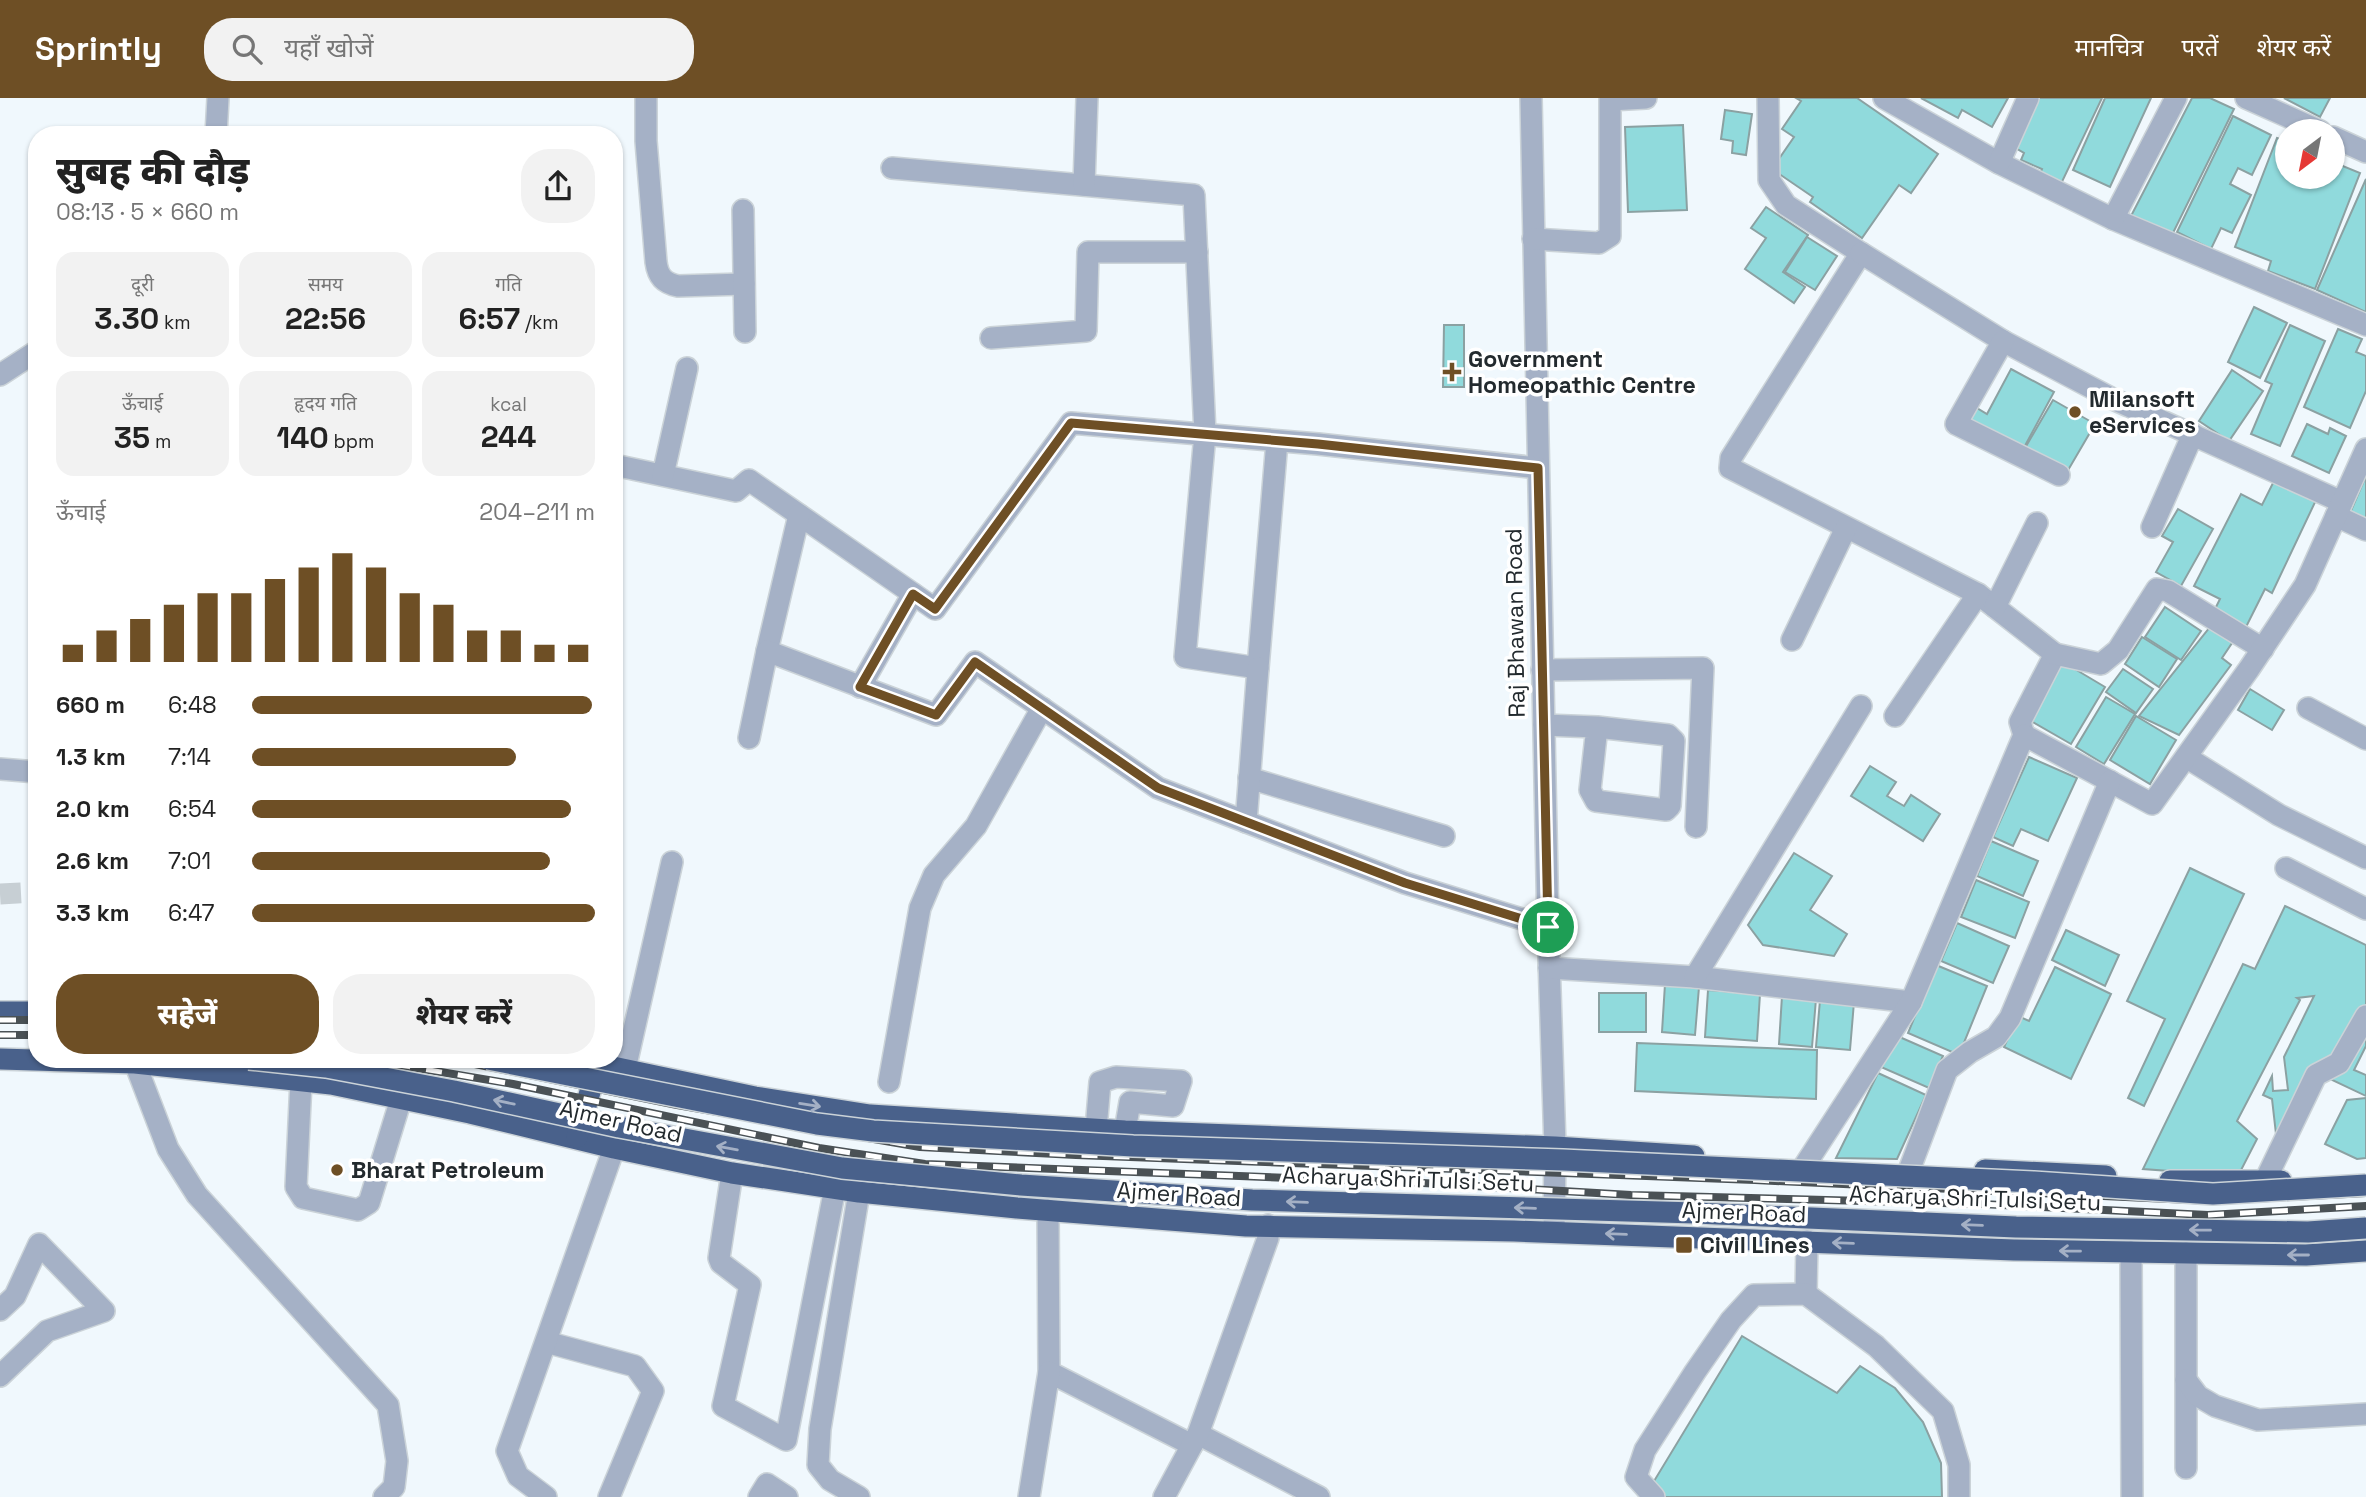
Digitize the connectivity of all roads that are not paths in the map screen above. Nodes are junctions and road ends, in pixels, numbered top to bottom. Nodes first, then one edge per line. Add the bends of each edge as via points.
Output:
1 (218, 98) edge
2 (646, 98) edge
3 (1087, 98) edge
4 (1531, 98) edge
5 (1646, 98) edge
6 (1768, 98) edge
7 (1884, 98) edge
8 (2028, 98) edge
9 (2176, 98) edge
10 (2245, 98) edge
11 (2293, 119) edge
12 (216, 126) edge
13 (2345, 142) edge
14 (2366, 152) edge
15 (1999, 163) junction
16 (892, 168) dead end
17 (1084, 185) junction
18 (743, 210) dead end
19 (2113, 219) junction
20 (1533, 239) junction
21 (1197, 252) junction
22 (1861, 253) junction
23 (744, 284) junction
24 (2366, 325) edge
25 (745, 332) dead end
26 (990, 338) dead end
27 (2003, 341) junction
28 (28, 358) edge
29 (687, 368) dead end
30 (0, 375) edge
31 (1205, 434) junction
32 (2193, 434) junction
33 (1276, 440) junction
34 (2366, 449) edge
35 (623, 467) edge
36 (1538, 468) junction
37 (663, 475) junction
38 (2059, 475) dead end
39 (2339, 509) junction
40 (799, 514) junction
41 (2037, 523) dead end
42 (2152, 527) dead end
43 (1846, 528) junction
44 (2366, 530) edge
45 (913, 594) junction
46 (1987, 600) junction
47 (1791, 640) dead end
48 (2263, 649) junction
49 (767, 651) junction
50 (2056, 654) junction
51 (1258, 668) junction
52 (1542, 670) junction
53 (860, 687) junction
54 (1861, 706) dead end
55 (1042, 708) junction
56 (2308, 708) dead end
57 (1895, 716) dead end
58 (1544, 725) junction
59 (1597, 727) junction
60 (2024, 735) junction
61 (749, 738) dead end
62 (2366, 739) edge
63 (2186, 757) junction
64 (0, 769) edge
65 (28, 771) edge
66 (1249, 778) junction
67 (2110, 781) junction
68 (1245, 821) junction
69 (1696, 827) dead end
70 (1444, 836) dead end
71 (2366, 858) edge
72 (672, 862) dead end
73 (2286, 868) dead end
74 (2366, 909) edge
75 (1548, 927) junction
76 (1549, 968) junction
77 (1695, 977) junction
78 (1911, 1002) junction
79 (0, 1003) edge
80 (28, 1003) edge
81 (0, 1012) edge
82 (28, 1012) edge
83 (2366, 1016) edge
84 (0, 1045) edge
85 (28, 1046) edge
86 (0, 1059) edge
87 (28, 1060) edge
88 (137, 1068) edge
89 (181, 1068) edge
90 (332, 1068) edge
91 (534, 1068) edge
92 (597, 1068) edge
93 (620, 1068) edge
94 (625, 1069) junction
95 (301, 1081) junction
96 (888, 1083) dead end
97 (401, 1099) junction
98 (1096, 1129) junction
99 (1125, 1131) junction
100 (577, 1139) junction
101 (1555, 1147) junction
102 (614, 1148) junction
103 (1805, 1165) junction
104 (1910, 1168) junction
105 (732, 1173) junction
106 (2366, 1178) edge
107 (2265, 1181) junction
108 (2366, 1185) edge
109 (835, 1188) junction
110 (859, 1192) junction
111 (1048, 1210) junction
112 (1268, 1225) junction
113 (2366, 1228) edge
114 (1554, 1232) junction
115 (1807, 1241) junction
116 (2366, 1251) edge
117 (2131, 1252) junction
118 (2186, 1253) junction
119 (1805, 1294) junction
120 (0, 1311) edge
121 (545, 1342) junction
122 (1049, 1371) junction
123 (0, 1376) edge
124 (2186, 1380) junction
125 (2366, 1414) edge
126 (1195, 1440) junction
127 (2186, 1468) dead end
128 (384, 1497) edge
129 (546, 1497) edge
130 (609, 1497) edge
131 (759, 1497) edge
132 (787, 1497) edge
133 (859, 1497) edge
134 (1029, 1497) edge
135 (1164, 1497) edge
136 (1319, 1497) edge
137 (1654, 1497) edge
138 (1959, 1497) edge
139 (2132, 1497) edge

1 - 12 street
2 - 23 street via 660,277 678,286
3 - 17 street
4 - 20 street, Raj Bhawan Road
5 - 20 street via 1610,100 1610,236 1599,243
6 - 22 street via 1769,180 1786,205
7 - 15 street
8 - 15 street
9 - 19 street
10 - 11 street
13 - 14 street
15 - 19 street
16 - 17 street
17 - 21 street via 1194,195
18 - 23 street
19 - 24 street
20 - 36 street, Raj Bhawan Road
21 - 26 street via 1088,252 1086,331
21 - 31 street
22 - 27 street
22 - 43 street via 1731,458 1730,468
23 - 25 street
27 - 32 street via 2113,399
27 - 38 street via 1956,424
28 - 30 street
29 - 37 street
31 - 33 street
31 - 45 street via 1071,423 935,609
31 - 51 street via 1185,657
32 - 39 street
32 - 42 street
33 - 36 street
33 - 51 street
34 - 39 street
35 - 37 street
36 - 52 street, Raj Bhawan Road
37 - 40 street via 736,491 749,480
39 - 44 street
39 - 48 street via 2305,585
40 - 45 street
40 - 49 street
41 - 46 street
43 - 46 street
43 - 47 street
45 - 53 street
46 - 50 street
46 - 57 street
48 - 50 street via 2168,591 2157,589 2118,650 2101,664
48 - 63 street
49 - 53 street
49 - 61 street
50 - 60 street via 2020,722
51 - 66 street
52 - 58 street, Raj Bhawan Road
52 - 69 street via 1703,668
53 - 55 street via 936,715 975,662
54 - 77 street
55 - 68 street via 1158,788
55 - 96 street via 976,826 934,875 920,908
56 - 62 street
58 - 59 street
58 - 75 street, Raj Bhawan Road
59 - 59 street via 1672,738 1670,806 1666,810 1596,801 1590,790
60 - 67 street
60 - 78 street
63 - 67 street via 2152,804
63 - 71 street via 2279,815
64 - 65 street
66 - 68 street
66 - 70 street
67 - 104 street via 2010,1018 1996,1037 1947,1070
68 - 75 street via 1405,883
72 - 94 street
73 - 74 street
75 - 76 street, Raj Bhawan Road
76 - 77 street
76 - 101 street, Raj Bhawan Road
77 - 78 street
78 - 103 street
79 - 80 highway
81 - 82 highway
83 - 107 street via 2339,1063 2316,1075
84 - 85 highway
86 - 87 highway, Ajmer Road
88 - 128 street via 169,1149 197,1195 388,1405 397,1461 394,1487
89 - 95 highway, Ajmer Road
113 -> 90 highway, Acharya Shri Tulsi Setu, bridge via 2308,1232 2016,1227 1252,1200 1021,1185 842,1168
91 - 108 highway, Acharya Shri Tulsi Setu, bridge via 873,1131 1133,1146 2034,1182 2213,1194
92 - 100 highway
93 - 94 highway
94 -> 98 highway via 755,1097 870,1115
95 - 97 highway, Ajmer Road
95 - 97 street via 296,1187 303,1198 358,1210 369,1203
97 - 100 highway, Ajmer Road
98 - 99 highway
98 - 99 street via 1100,1082 1116,1077 1181,1081 1173,1106 1129,1102
99 - 101 highway
100 - 102 highway, Ajmer Road
101 - 103 highway
101 - 114 street, Raj Bhawan Road
102 - 105 highway, Ajmer Road
102 - 121 street
103 - 104 highway
104 - 107 highway via 2191,1183
105 - 109 highway, Ajmer Road
105 - 109 street via 719,1258 750,1285 723,1406 786,1440
106 - 107 highway
109 - 110 highway, Ajmer Road
110 - 111 highway, Ajmer Road
110 - 133 street via 818,1465 830,1480
111 - 112 highway, Ajmer Road
111 - 122 street
112 - 114 highway, Ajmer Road
112 - 126 street via 1268,1238
115 -> 114 highway, Ajmer Road
117 -> 115 highway, Ajmer Road
115 - 119 street
116 -> 118 highway, Ajmer Road
117 - 118 highway, Ajmer Road
117 - 139 street
118 - 124 street
119 - 137 street via 1754,1295 1731,1320 1646,1450 1636,1477
119 - 138 street via 1876,1346 1943,1411 1959,1465
120 - 123 street via 15,1296 39,1244 104,1311 47,1331
121 - 129 street via 507,1451 518,1476
121 - 130 street via 635,1366 653,1391
122 - 126 street
122 - 134 street
124 - 125 street via 2198,1396 2215,1406 2258,1420
124 - 127 street
126 - 135 street
126 - 136 street
131 - 132 street via 767,1484

